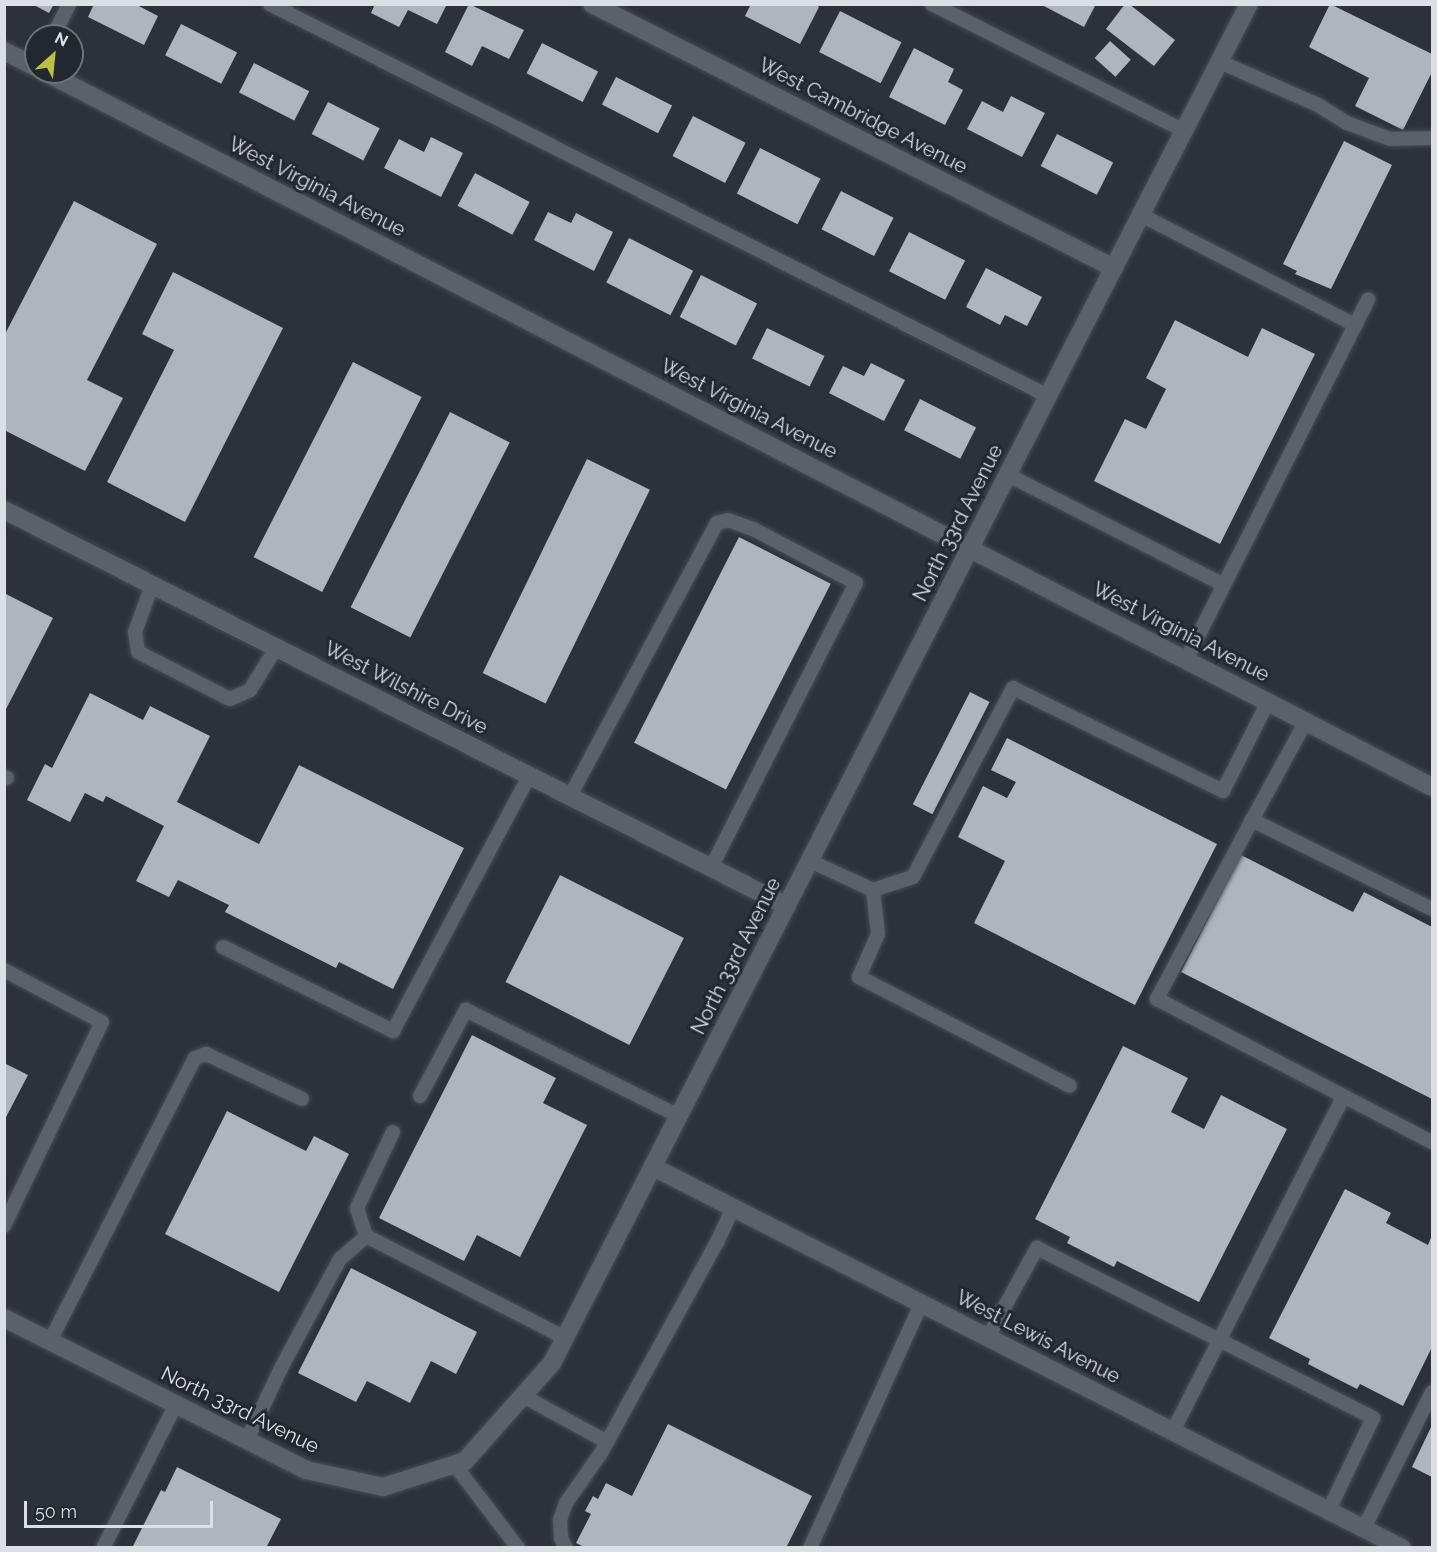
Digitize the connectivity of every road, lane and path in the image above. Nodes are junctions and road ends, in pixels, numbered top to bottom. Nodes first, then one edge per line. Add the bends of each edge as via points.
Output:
1 (69, 4) edge
2 (270, 4) edge
3 (592, 4) edge
4 (932, 4) edge
5 (1248, 5) edge
6 (59, 24) edge
7 (4, 51) edge
8 (24, 61) edge
9 (1220, 62) junction
10 (68, 84) edge
11 (1184, 132) junction
12 (1432, 138) edge
13 (1141, 215) junction
14 (1114, 268) junction
15 (1368, 299) dead end
16 (1355, 325) junction
17 (1048, 396) junction
18 (1008, 475) junction
19 (4, 510) edge
20 (970, 549) junction
21 (152, 585) junction
22 (1224, 585) junction
23 (276, 648) junction
24 (1186, 660) junction
25 (1268, 702) junction
26 (1306, 722) junction
27 (529, 776) junction
28 (1432, 787) edge
29 (570, 796) junction
30 (1252, 820) junction
31 (810, 861) junction
32 (711, 868) junction
33 (873, 890) junction
34 (787, 906) junction
35 (1432, 909) edge
36 (223, 947) dead end
37 (4, 970) edge
38 (1070, 1086) dead end
39 (420, 1096) dead end
40 (1343, 1097) junction
41 (302, 1099) dead end
42 (679, 1116) junction
43 (393, 1132) dead end
44 (1432, 1142) edge
45 (653, 1167) junction
46 (733, 1208) junction
47 (4, 1226) edge
48 (366, 1236) junction
49 (921, 1304) junction
50 (4, 1318) edge
51 (988, 1337) junction
52 (565, 1338) junction
53 (50, 1341) junction
54 (1219, 1341) junction
55 (1432, 1392) edge
56 (523, 1396) junction
57 (176, 1404) junction
58 (1173, 1431) junction
59 (247, 1440) junction
60 (607, 1442) junction
61 (454, 1464) junction
62 (1329, 1510) junction
63 (1364, 1528) junction
64 (103, 1548) edge
65 (518, 1548) edge
66 (566, 1548) edge
67 (810, 1548) edge
68 (1402, 1548) edge

1 - 6 lane
2 - 17 lane
3 - 14 street, West Cambridge Avenue
4 - 11 lane
5 - 9 street, North 33rd Avenue
7 - 8 street
9 - 11 street, North 33rd Avenue
9 - 12 lane via 1318,105 1347,123 1390,139
10 - 20 street, West Virginia Avenue
11 - 13 street, North 33rd Avenue
13 - 14 street, North 33rd Avenue
13 - 16 lane
14 - 17 street, North 33rd Avenue
15 - 16 lane
16 - 22 lane
17 - 18 street, North 33rd Avenue
18 - 20 street, North 33rd Avenue
18 - 22 lane
19 - 21 street, West Wilshire Drive
20 - 24 street, West Virginia Avenue
20 - 31 street, North 33rd Avenue
21 - 23 street, West Wilshire Drive
21 - 23 lane via 135,632 138,652 230,699 250,690
22 - 24 lane
23 - 27 street, West Wilshire Drive
24 - 25 street, West Virginia Avenue
25 - 26 street, West Virginia Avenue
25 - 33 lane via 1223,791 1013,688 913,877
26 - 28 street, West Virginia Avenue
26 - 30 lane
27 - 29 street, West Wilshire Drive
27 - 36 lane via 393,1031
29 - 32 street, West Wilshire Drive
29 - 32 lane via 717,523 728,520 755,530 856,583
30 - 35 lane
30 - 40 lane via 1157,999
31 - 33 lane
31 - 34 street, North 33rd Avenue
32 - 34 street, West Wilshire Drive
33 - 38 lane via 878,934 859,977
34 - 42 street, North 33rd Avenue
37 - 47 lane via 102,1022
39 - 42 lane via 466,1010
40 - 44 lane
40 - 54 lane
41 - 53 lane via 206,1054 195,1058
42 - 45 street, North 33rd Avenue
43 - 48 lane via 357,1208
45 - 46 street, West Lewis Avenue
45 - 52 street, North 33rd Avenue
46 - 49 street, West Lewis Avenue
46 - 60 lane
48 - 52 lane
48 - 59 lane via 340,1259
49 - 51 street, West Lewis Avenue
49 - 67 lane
50 - 53 street, North 33rd Avenue
51 - 54 lane via 1037,1248
51 - 58 street, West Lewis Avenue
52 - 56 street, North 33rd Avenue via 552,1363
53 - 57 street, North 33rd Avenue
54 - 58 lane
54 - 62 lane via 1374,1418
55 - 63 lane
56 - 60 lane
56 - 61 street, North 33rd Avenue via 465,1461
57 - 59 street, North 33rd Avenue
57 - 64 lane
58 - 62 street, West Lewis Avenue
59 - 61 street, North 33rd Avenue via 306,1470 383,1487
60 - 66 lane via 566,1503 560,1520
61 - 65 lane
62 - 63 street, West Lewis Avenue
63 - 68 street, West Lewis Avenue

